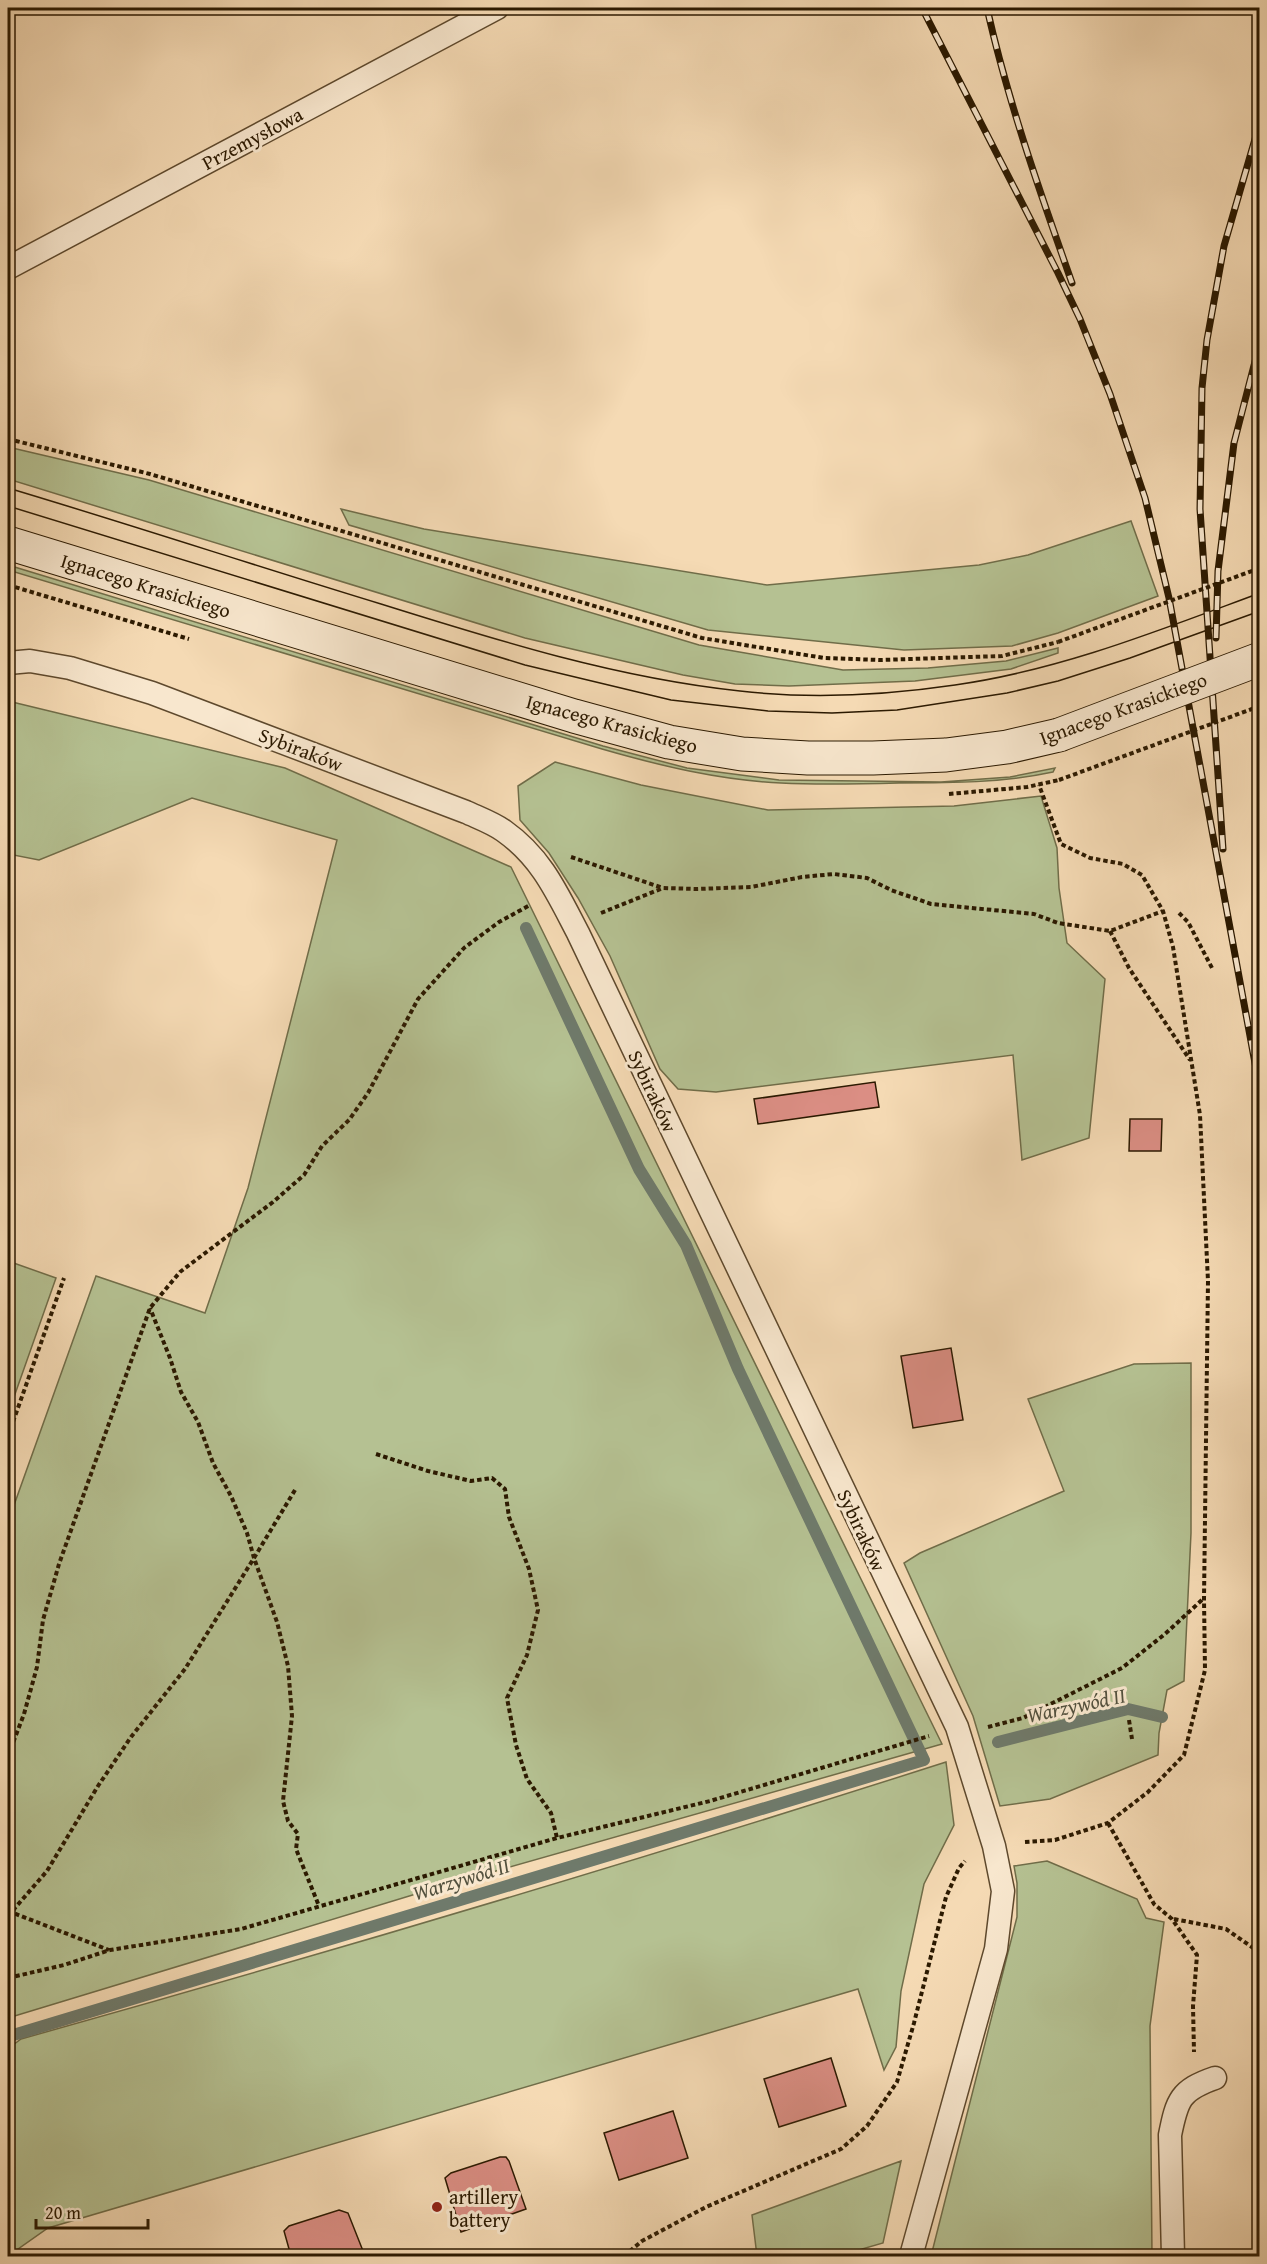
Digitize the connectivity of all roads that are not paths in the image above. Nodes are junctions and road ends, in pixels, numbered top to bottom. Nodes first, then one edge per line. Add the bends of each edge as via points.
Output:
1 (497, 8) edge
2 (8, 268) edge
3 (8, 543) edge
4 (1260, 659) edge
5 (8, 663) edge
6 (1205, 2082) road end
7 (911, 2256) edge
8 (1173, 2256) edge

1 - 2 lane, Przemysłowa
3 - 4 street, Ignacego Krasickiego, bridge via 574,716 669,742 742,754 873,758 1007,747 1059,735
5 - 7 lane, Sybiraków via 30,661 70,668 153,693 466,812 502,830 526,848 546,872 959,1734 994,1846 1003,1891 996,1949
6 - 8 lane via 1181,2098 1170,2135

